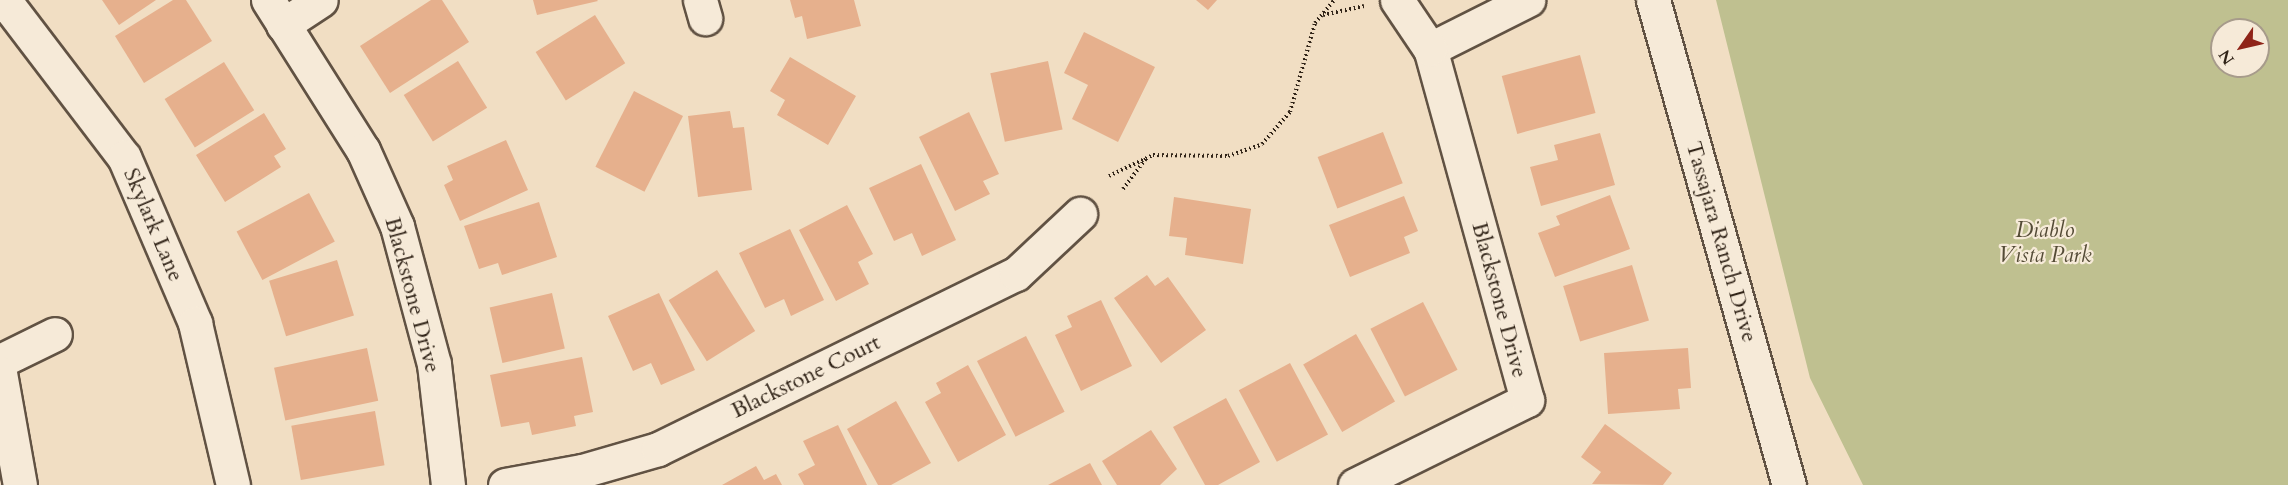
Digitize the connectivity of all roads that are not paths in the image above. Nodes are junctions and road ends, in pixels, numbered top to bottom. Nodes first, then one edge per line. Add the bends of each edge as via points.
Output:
1 (321, 0) edge
2 (1397, 0) edge
3 (1528, 0) edge
4 (1653, 0) edge
5 (0, 5) edge
6 (276, 12) edge
7 (1430, 49) junction
8 (1080, 214) dead end
9 (55, 333) dead end
10 (0, 361) edge
11 (0, 373) edge
12 (20, 485) edge
13 (233, 485) edge
14 (448, 485) edge
15 (505, 485) edge
16 (1355, 485) edge
17 (1789, 485) edge

1 - 6 street, Blackstone Drive
2 - 7 street, Blackstone Drive
3 - 7 street
4 - 17 street, Tassajara Ranch Drive
5 - 13 street, Skylark Lane via 8,5 124,157 195,323
6 - 14 street, Blackstone Drive via 363,150 397,226 434,364
7 - 16 street, Blackstone Drive via 1527,400
8 - 15 street, Blackstone Court via 1017,274 658,449 582,471
9 - 10 street
11 - 12 street

